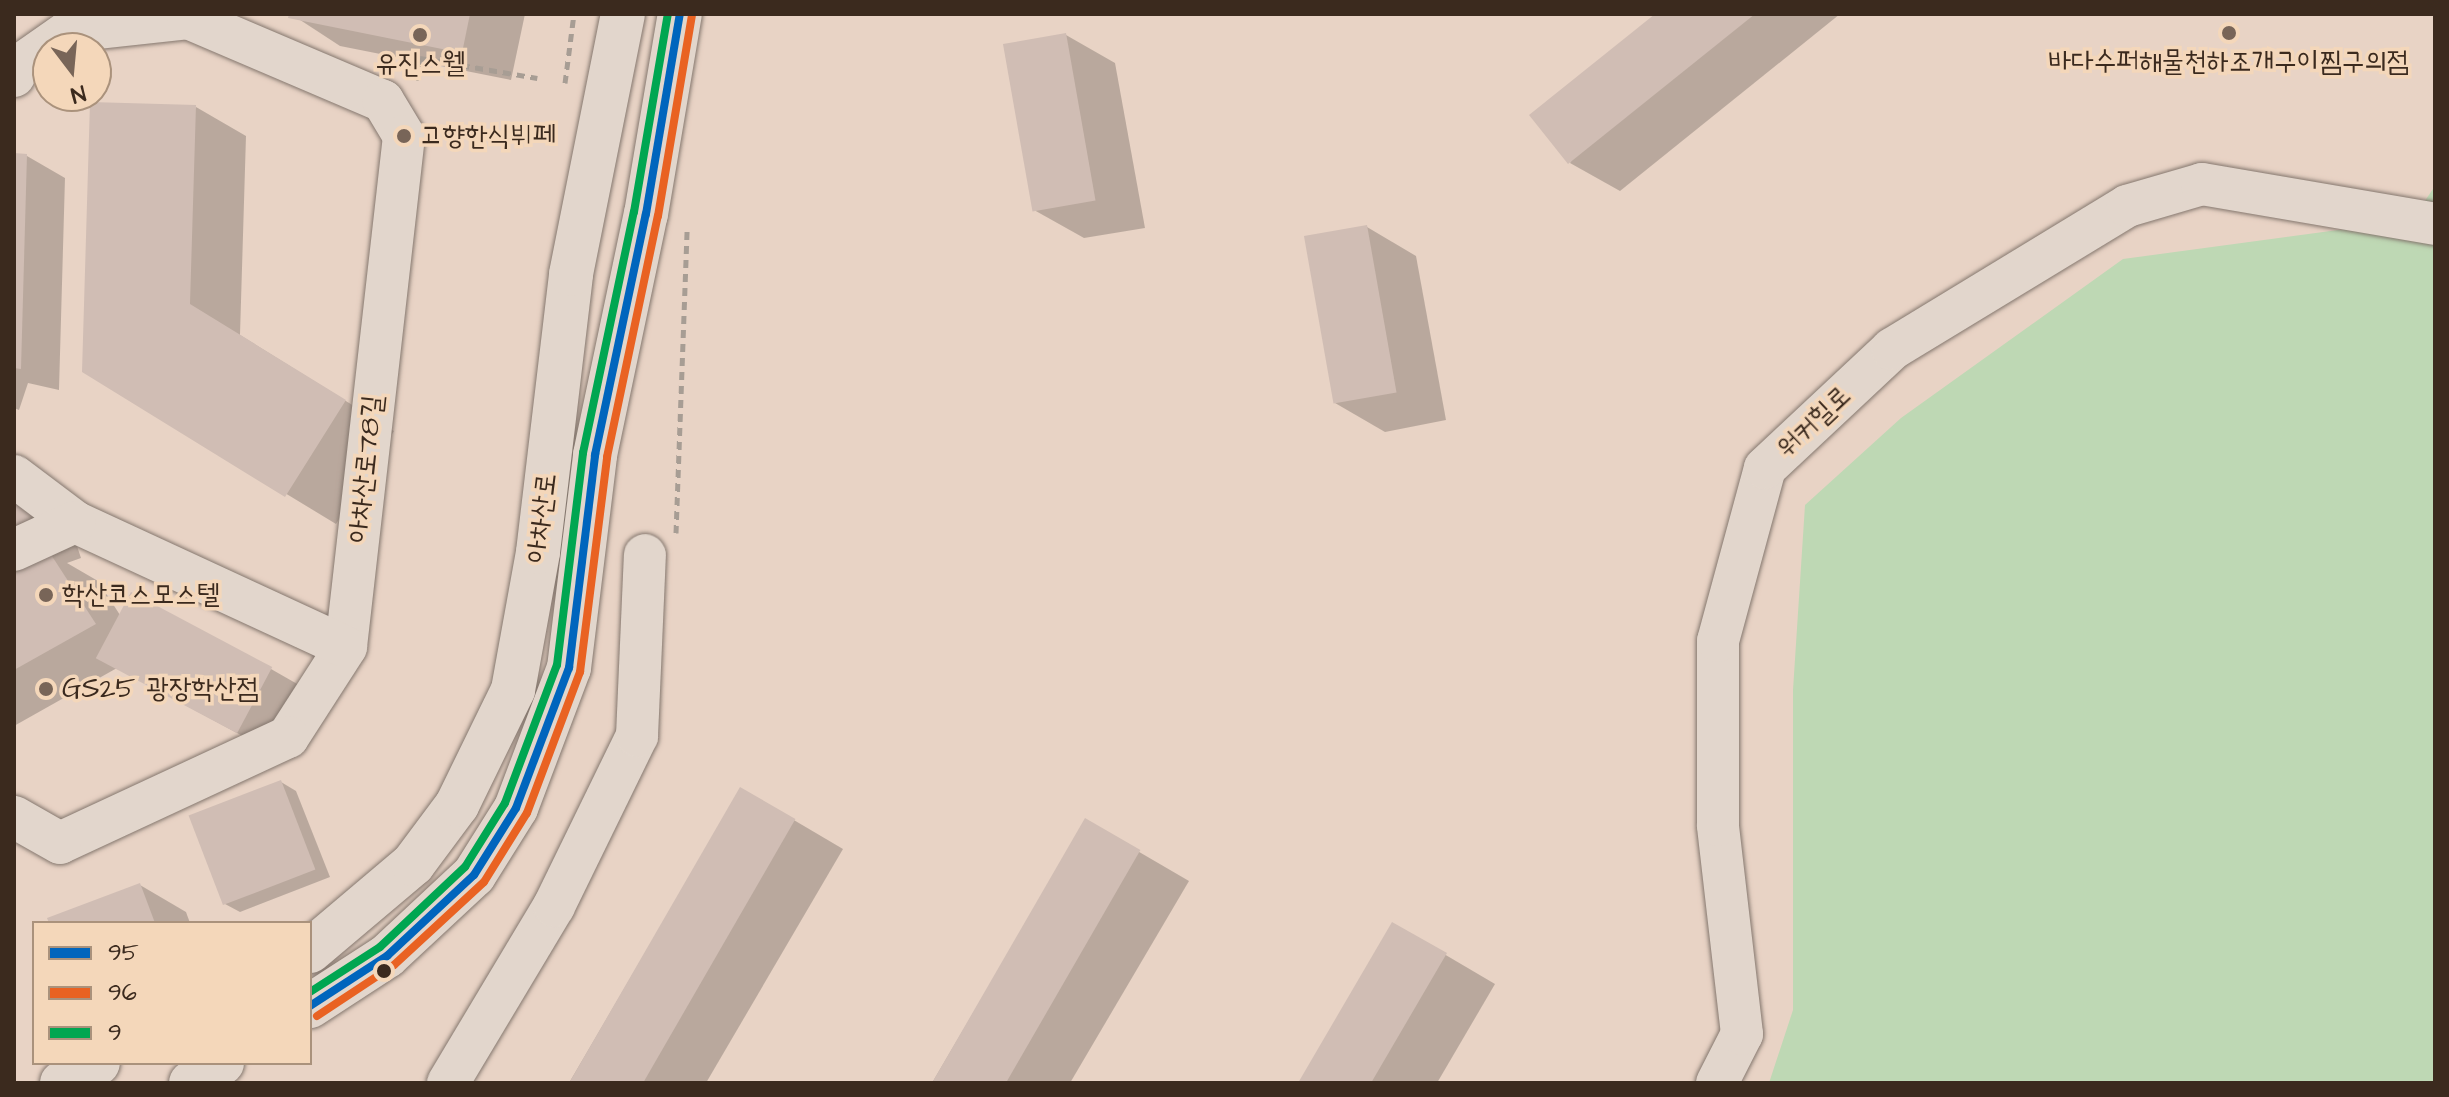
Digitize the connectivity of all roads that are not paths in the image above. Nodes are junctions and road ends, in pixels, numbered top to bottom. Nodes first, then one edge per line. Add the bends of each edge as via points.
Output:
1 (623, 14) edge
2 (680, 14) edge
3 (188, 16) edge
4 (14, 76) edge
5 (2435, 224) edge
6 (14, 476) edge
7 (75, 522) junction
8 (14, 550) edge
9 (660, 550) road end
10 (346, 647) junction
11 (14, 817) edge
12 (312, 949) edge
13 (312, 1005) edge
14 (94, 1065) edge
15 (219, 1065) edge
16 (62, 1083) edge
17 (191, 1083) edge
18 (448, 1083) edge
19 (1717, 1083) edge

1 - 12 main road, 아차산로 via 571,274 538,552 513,690 457,805 413,864
2 - 13 main road, 아차산로 via 646,214 595,455 569,668 516,808 474,875 387,956
3 - 4 street via 69,31 19,66
3 - 10 street, 아차산로78길 via 383,101 404,136
5 - 19 street, 워커힐로 via 2202,184 2127,206 1892,349 1765,468 1718,641 1718,825 1742,1034
6 - 7 street
7 - 8 street
7 - 10 street
9 - 18 street via 637,736 554,906
10 - 11 street, 아차산로78길 via 288,737 60,843
14 - 16 main road
15 - 17 main road

